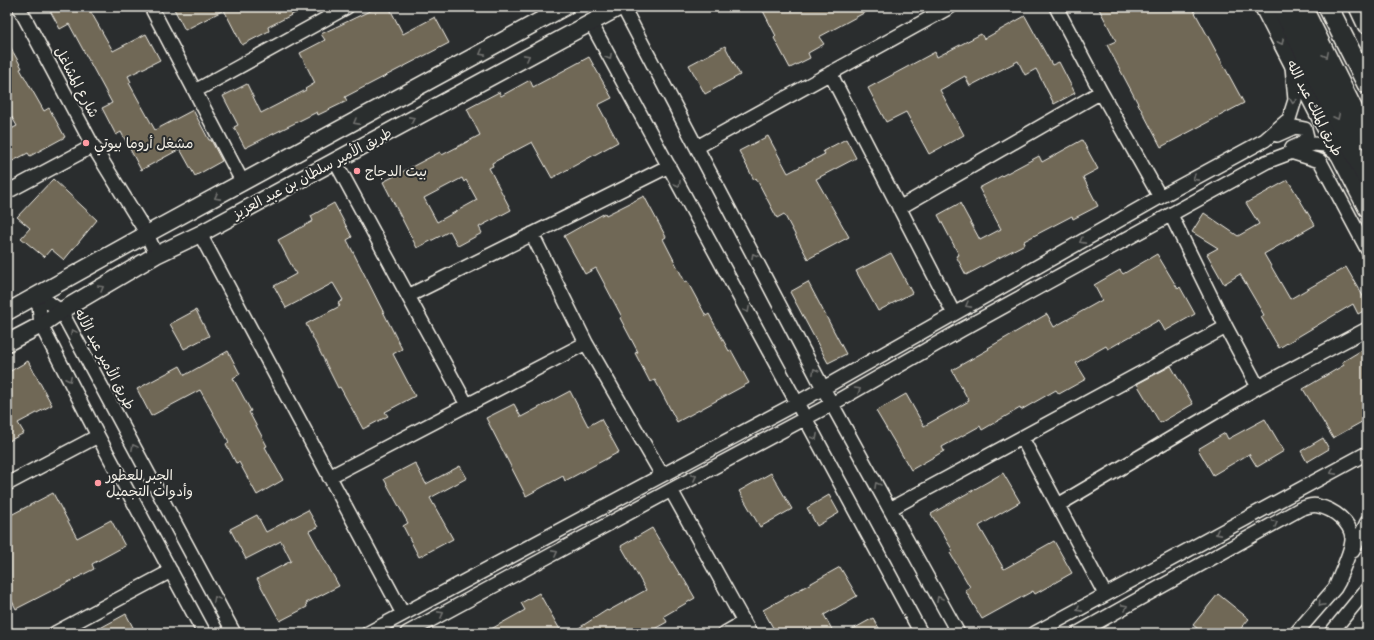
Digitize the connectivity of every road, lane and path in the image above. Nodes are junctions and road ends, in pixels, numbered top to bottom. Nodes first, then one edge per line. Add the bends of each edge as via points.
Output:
1 (19, 7) edge
2 (151, 7) edge
3 (347, 7) edge
4 (565, 7) edge
5 (620, 7) edge
6 (624, 7) edge
7 (950, 7) edge
8 (1056, 7) edge
9 (1263, 7) edge
10 (1282, 7) edge
11 (1302, 7) edge
12 (1328, 7) edge
13 (1359, 7) edge
14 (591, 23) junction
15 (1367, 24) edge
16 (1292, 62) junction
17 (830, 73) junction
18 (1367, 84) edge
19 (195, 91) junction
20 (1101, 92) junction
21 (1367, 138) edge
22 (1265, 140) junction
23 (93, 146) junction
24 (697, 147) junction
25 (1294, 153) junction
26 (1341, 159) junction
27 (335, 161) junction
28 (1266, 162) junction
29 (669, 166) junction
30 (1367, 178) edge
31 (243, 183) junction
32 (7, 192) edge
33 (1160, 197) junction
34 (899, 208) junction
35 (1367, 209) edge
36 (1170, 215) junction
37 (147, 234) junction
38 (200, 234) junction
39 (532, 234) junction
40 (1367, 249) edge
41 (156, 255) junction
42 (38, 295) junction
43 (408, 296) junction
44 (61, 311) junction
45 (7, 312) edge
46 (954, 314) junction
47 (41, 325) junction
48 (1226, 327) junction
49 (1367, 329) edge
50 (7, 343) edge
51 (586, 343) junction
52 (1258, 387) junction
53 (823, 388) junction
54 (797, 403) junction
55 (832, 404) junction
56 (467, 405) junction
57 (805, 419) junction
58 (98, 436) junction
59 (1022, 438) junction
60 (1367, 453) edge
61 (662, 475) junction
62 (330, 477) junction
63 (7, 484) edge
64 (671, 490) junction
65 (1058, 505) junction
66 (890, 510) junction
67 (1367, 522) edge
68 (1367, 535) edge
69 (170, 571) junction
70 (1335, 588) junction
71 (1367, 589) edge
72 (1105, 594) junction
73 (403, 614) junction
74 (747, 628) edge
75 (413, 632) edge
76 (55, 633) edge
77 (204, 633) edge
78 (234, 633) edge
79 (368, 633) edge
80 (725, 633) edge
81 (921, 633) edge
82 (958, 633) edge
83 (1035, 633) edge
84 (1078, 633) edge
85 (1296, 633) edge
86 (1331, 633) edge

1 - 23 street, شارع المشاغل
2 - 19 street
3 - 19 street
4 -> 31 main road, طريق الأمير سلطان بن عبد العزيز
5 - 14 main road, طريق الأمير سلطان بن عبد العزيز
6 - 24 street
7 - 17 street
8 - 20 street
9 -> 16 main road, طريق الملك عبد الله
10 -> 30 highway
11 -> 21 highway
12 - 18 highway
13 - 15 highway
27 -> 14 main road, طريق الأمير سلطان بن عبد العزيز
14 -> 29 street
16 -> 22 street via 1295,100 1289,119
16 - 26 main road, طريق الملك عبد الله
17 - 24 street
17 - 34 street
19 - 31 street
20 - 33 street
20 - 34 street
22 - 28 street via 1295,127 1305,129 1307,137 1301,144
22 -> 33 street
23 - 32 street
23 - 37 street, شارع المشاغل
53 -> 24 street
25 - 26 street via 1314,144 1325,145
25 - 28 street
25 - 40 street via 1320,161
26 - 35 main road, طريق الملك عبد الله
27 - 38 main road, طريق الأمير سلطان بن عبد العزيز
27 - 43 street
28 - 36 street
29 - 39 street
29 -> 54 street
31 -> 37 main road, طريق الأمير سلطان بن عبد العزيز
33 -> 46 street
34 - 46 street
36 - 48 street
55 -> 36 street
37 - 41 street, شارع المشاغل
37 - 42 main road, طريق الأمير سلطان بن عبد العزيز
38 - 41 main road, طريق الأمير سلطان بن عبد العزيز
38 - 62 street
39 - 43 street
39 - 51 street
44 -> 41 main road, طريق الأمير سلطان بن عبد العزيز
42 - 44 street, طريق الأمير عبد الأله
42 - 45 main road, طريق الأمير سلطان بن عبد العزيز
42 - 47 street
43 - 56 street
44 - 47 main road, طريق الأمير سلطان بن عبد العزيز
78 -> 44 street, طريق الأمير عبد الأله
46 - 53 street
47 - 50 main road, طريق الأمير سلطان بن عبد العزيز
47 -> 58 street
48 - 52 street
48 - 59 street
49 - 52 street
51 - 56 street
51 - 61 street
52 - 65 street
53 - 54 street
53 - 55 street
54 - 57 street
54 - 61 street
55 - 57 street
66 -> 55 street
56 - 62 street
64 -> 57 street
57 -> 81 street
58 - 63 street
58 - 69 street
59 - 65 street
59 - 66 street
60 -> 72 street
61 - 73 street
62 - 73 street
64 - 74 street
75 -> 64 street
65 - 72 street
82 -> 66 street
67 - 70 street
68 - 70 street
69 - 76 street
69 - 77 street
84 -> 70 street via 1310,505 1332,510 1348,526 1352,539
70 -> 85 street
71 - 86 street
72 -> 83 street
73 - 79 street
74 - 80 street

